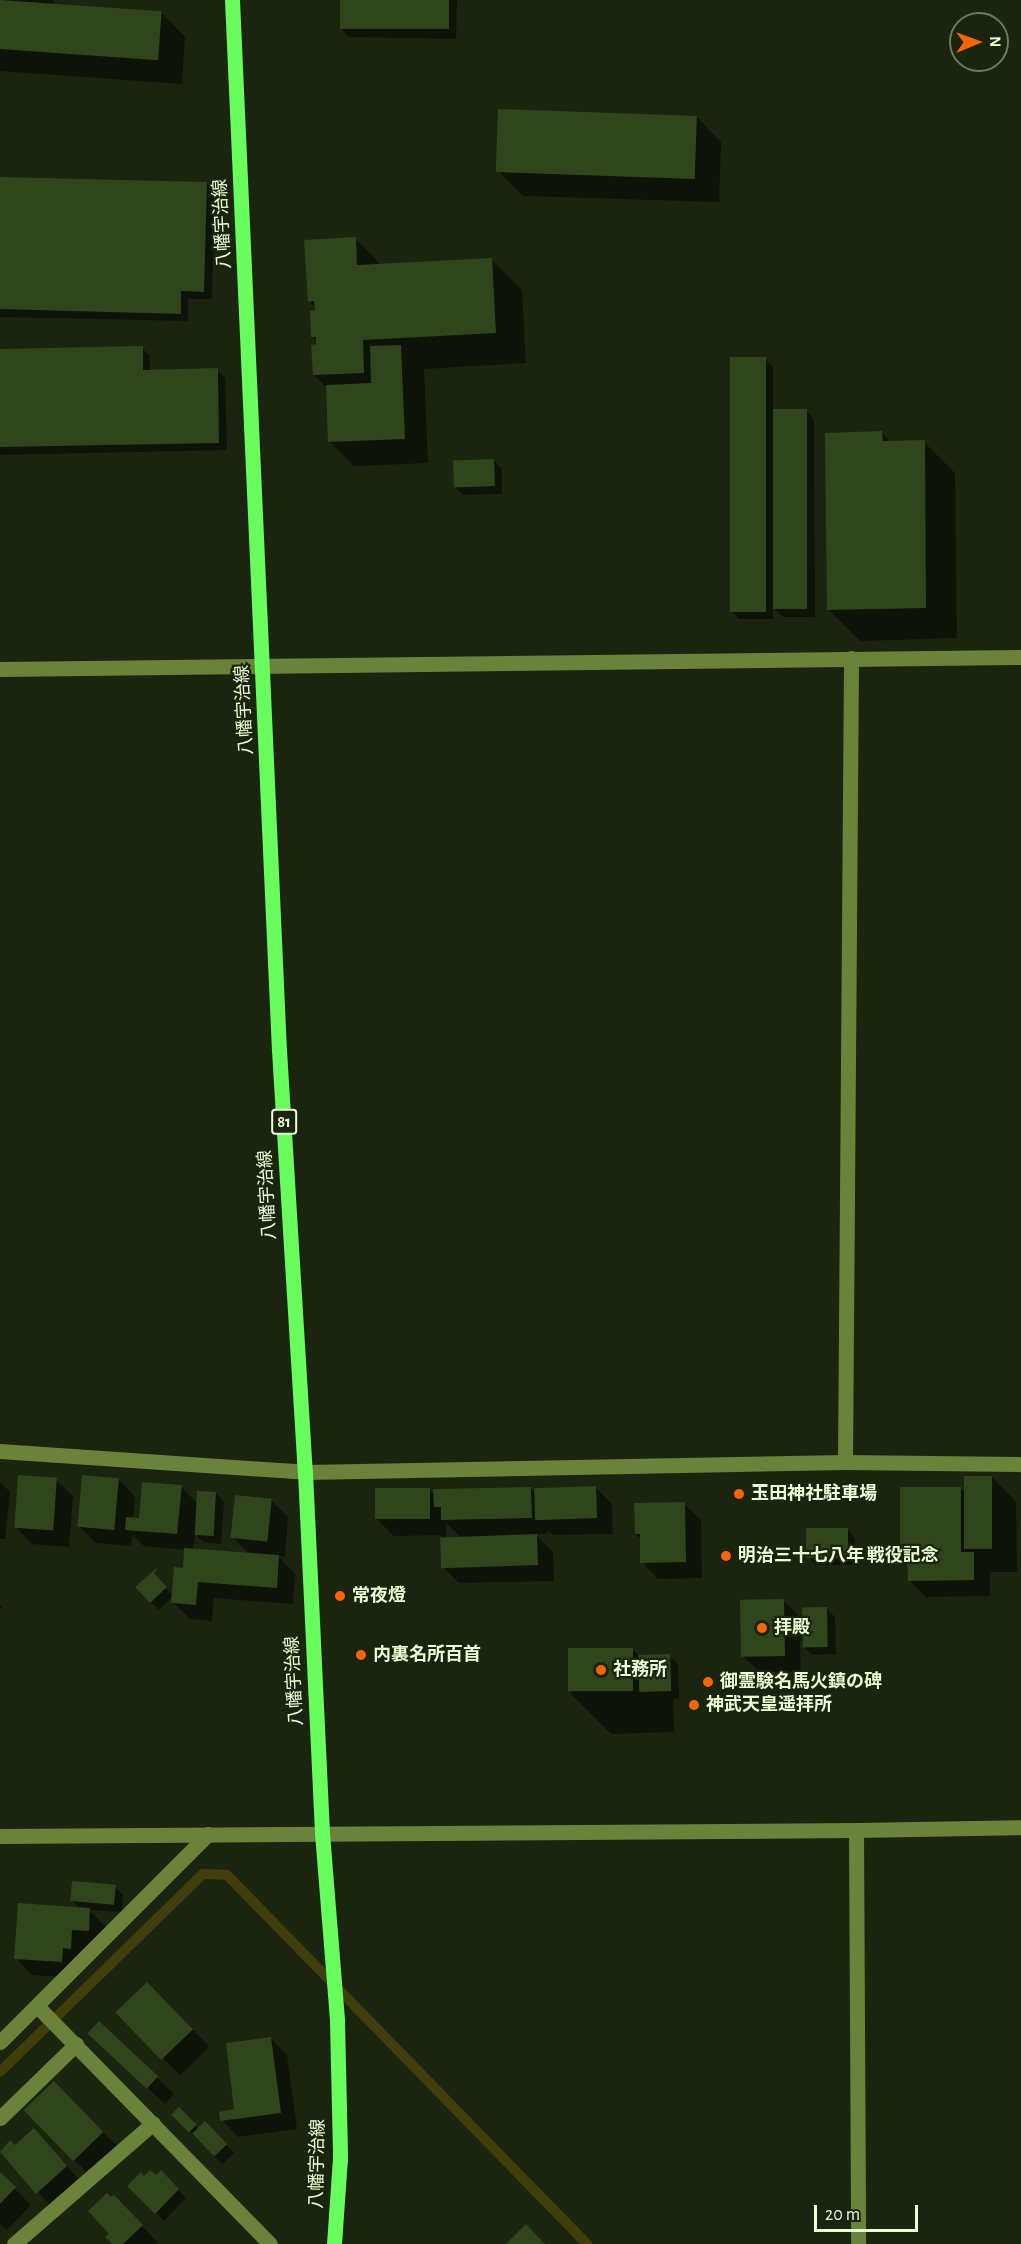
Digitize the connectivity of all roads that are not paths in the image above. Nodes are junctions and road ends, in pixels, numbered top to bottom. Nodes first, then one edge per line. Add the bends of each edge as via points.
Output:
1 (232, 0) edge
2 (1021, 657) edge
3 (851, 658) junction
4 (262, 668) junction
5 (0, 669) edge
6 (0, 1451) edge
7 (845, 1462) junction
8 (1021, 1464) edge
9 (304, 1472) junction
10 (1021, 1827) edge
11 (856, 1830) junction
12 (322, 1833) junction
13 (208, 1834) junction
14 (0, 1836) edge
15 (42, 2011) junction
16 (73, 2041) junction
17 (0, 2042) edge
18 (0, 2118) edge
19 (153, 2123) junction
20 (14, 2244) edge
21 (270, 2244) edge
22 (334, 2244) edge
23 (858, 2244) edge

1 - 4 main road, 八幡宇治線 / 81
2 - 3 street
3 - 4 street
3 - 7 street
4 - 5 street
4 - 9 main road, 八幡宇治線 / 81
6 - 9 street
7 - 8 street
7 - 9 street
9 - 12 main road, 八幡宇治線 / 81
10 - 11 street
11 - 12 street
11 - 23 street
12 - 13 street
12 - 22 main road, 八幡宇治線 / 81 via 337,2021 340,2158
13 - 14 street
13 - 15 street
15 - 16 street
15 - 17 street
16 - 18 street
16 - 19 street
19 - 20 street
19 - 21 street

